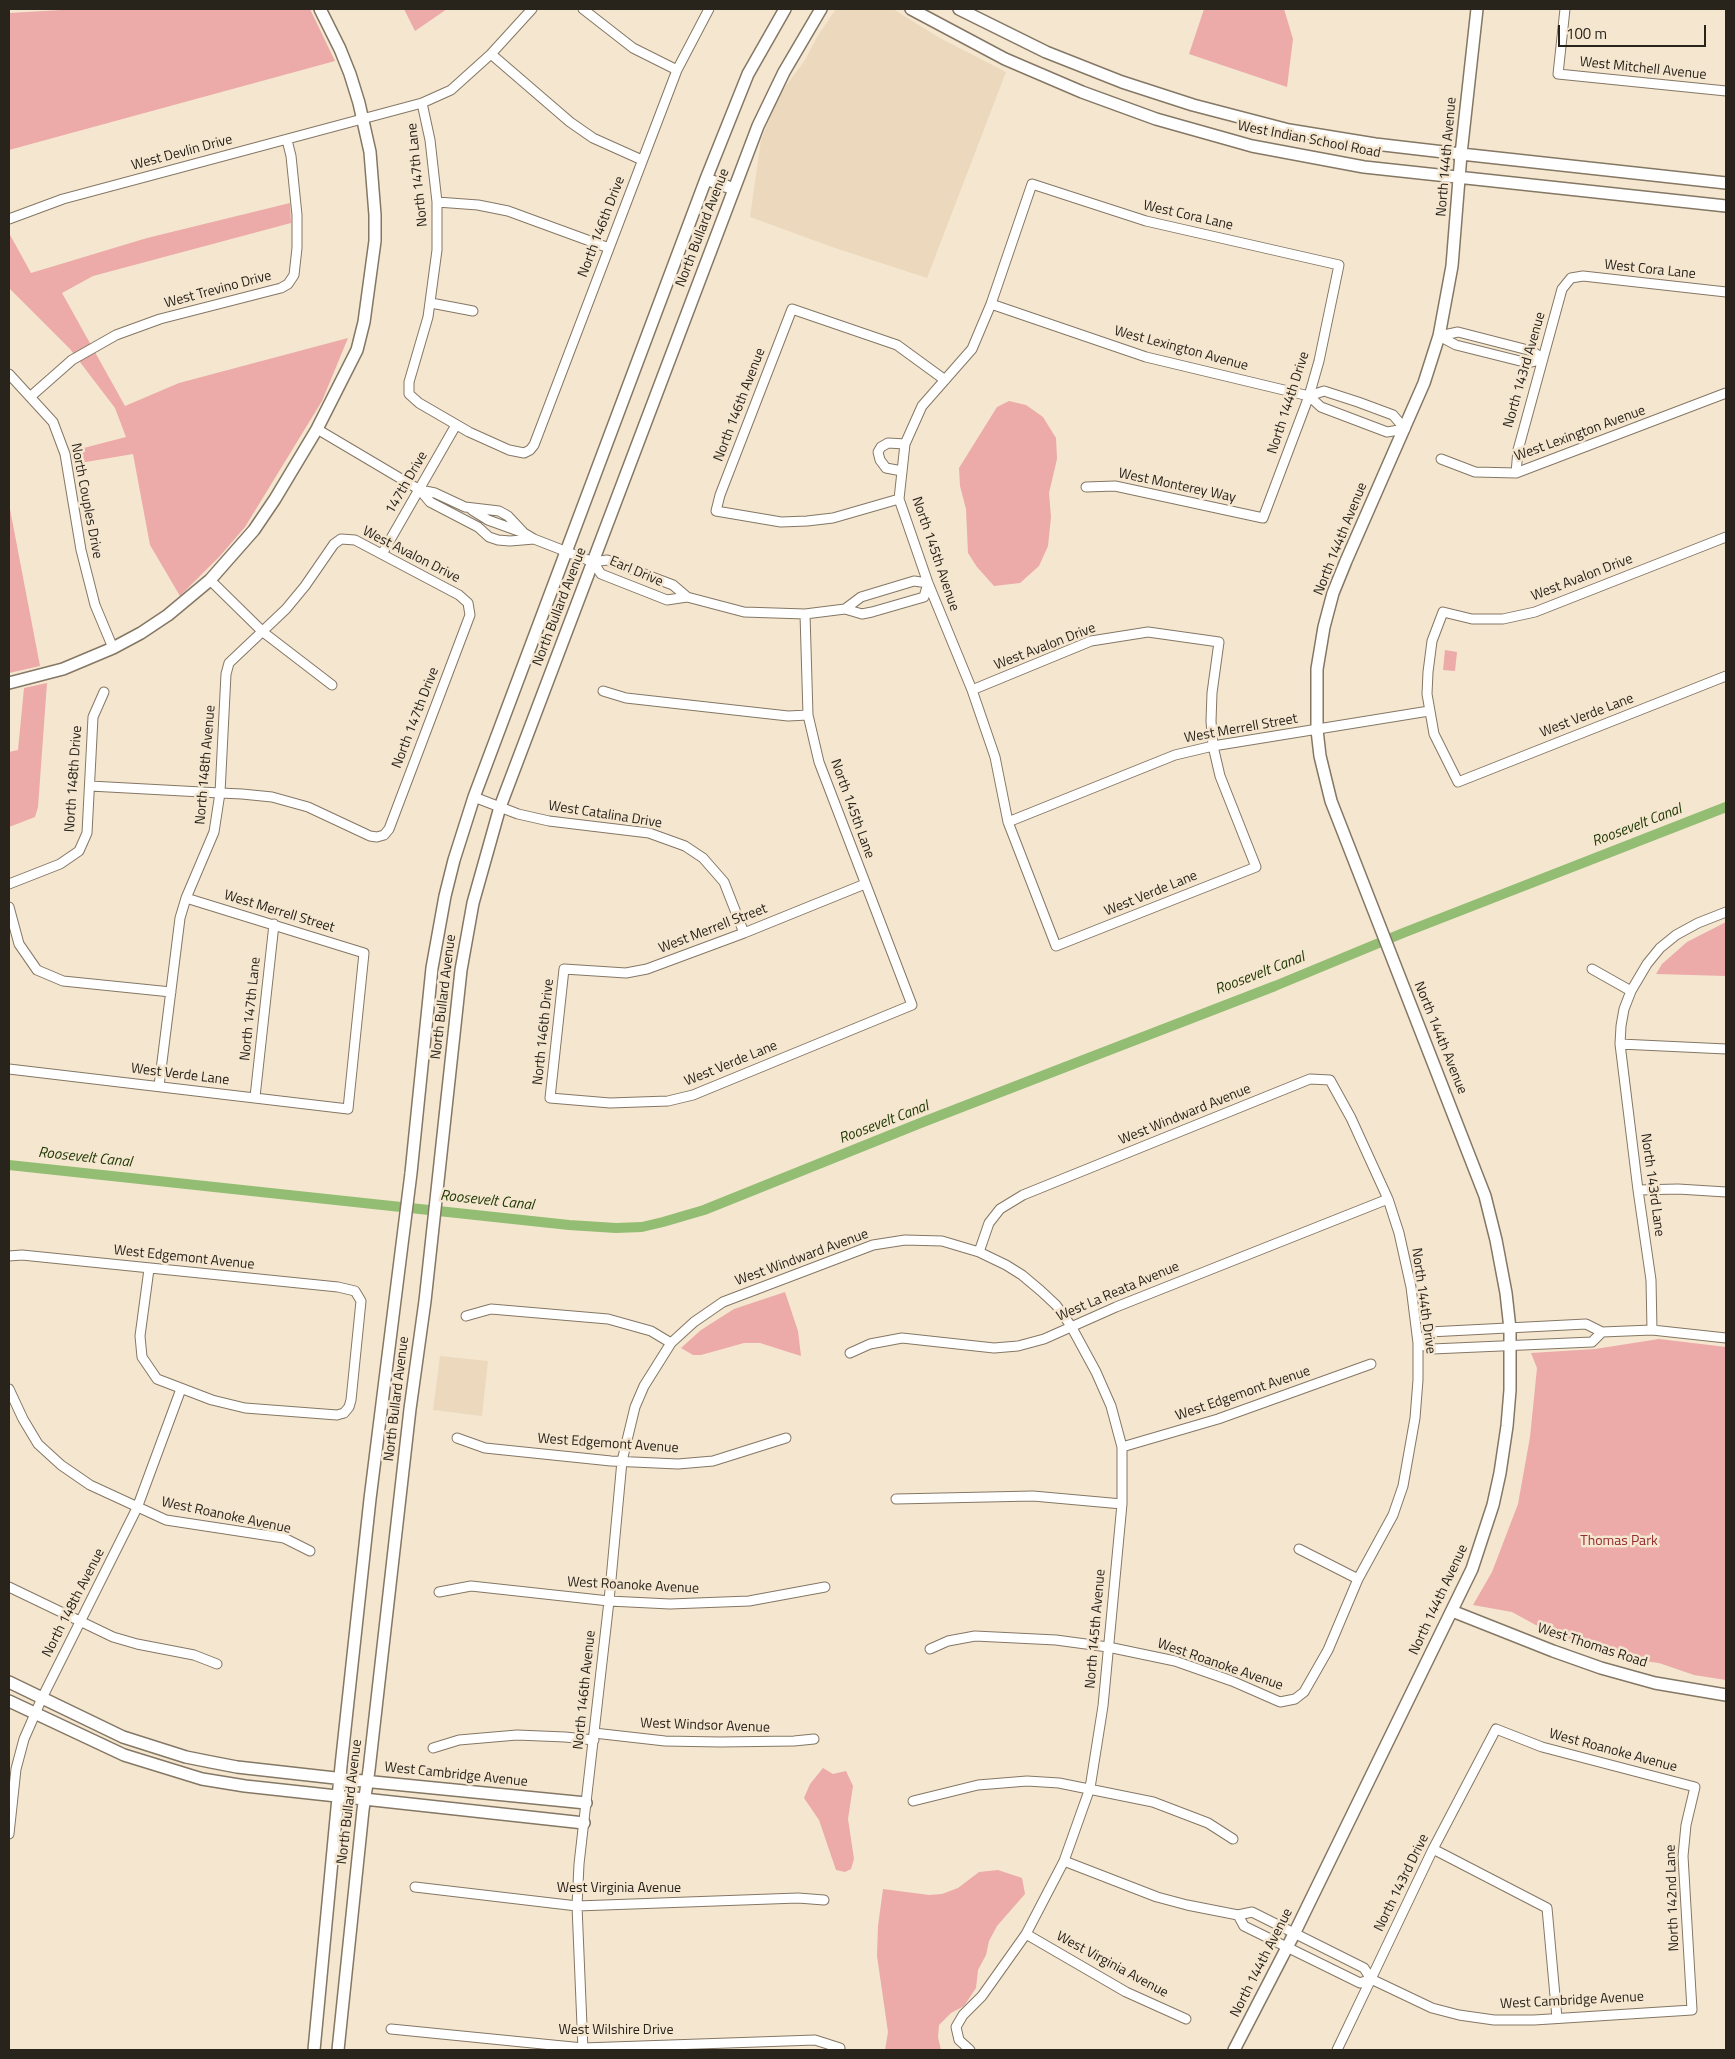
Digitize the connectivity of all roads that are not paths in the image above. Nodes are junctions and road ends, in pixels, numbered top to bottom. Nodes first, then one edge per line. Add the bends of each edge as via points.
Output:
1 (320, 9) edge
2 (532, 9) edge
3 (583, 9) edge
4 (709, 9) edge
5 (785, 9) edge
6 (821, 9) edge
7 (911, 9) edge
8 (959, 9) edge
9 (1477, 9) edge
10 (1565, 9) edge
11 (491, 54) junction
12 (677, 70) junction
13 (1726, 91) edge
14 (422, 104) junction
15 (363, 120) junction
16 (287, 140) junction
17 (1461, 154) junction
18 (642, 160) junction
19 (1460, 178) junction
20 (706, 179) junction
21 (1726, 183) edge
22 (1032, 184) joint
23 (734, 189) junction
24 (437, 202) junction
25 (1726, 206) edge
26 (9, 219) edge
27 (609, 248) junction
28 (1339, 265) joint
29 (1572, 278) joint
30 (1726, 292) edge
31 (431, 303) junction
32 (990, 304) junction
33 (473, 311) dead end
34 (1439, 336) junction
35 (1543, 359) junction
36 (9, 374) edge
37 (946, 380) junction
38 (1726, 393) edge
39 (30, 396) junction
40 (1309, 396) junction
41 (456, 425) junction
42 (317, 429) junction
43 (1404, 429) junction
44 (905, 444) junction
45 (1440, 459) dead end
46 (902, 471) junction
47 (1516, 473) junction
48 (1086, 487) dead end
49 (420, 490) junction
50 (899, 499) junction
51 (1263, 518) joint
52 (1726, 538) edge
53 (534, 539) junction
54 (338, 541) joint
55 (566, 552) junction
56 (382, 554) junction
57 (593, 562) junction
58 (210, 580) junction
59 (928, 583) junction
60 (687, 598) junction
61 (468, 603) joint
62 (845, 609) junction
63 (805, 614) junction
64 (264, 632) junction
65 (113, 648) junction
66 (1726, 676) edge
67 (9, 683) edge
68 (332, 684) dead end
69 (972, 690) junction
70 (603, 691) dead end
71 (104, 692) dead end
72 (1429, 711) junction
73 (808, 715) junction
74 (1317, 730) junction
75 (1213, 746) junction
76 (90, 786) junction
77 (220, 793) junction
78 (474, 798) junction
79 (500, 807) junction
80 (1008, 822) junction
81 (9, 884) edge
82 (865, 884) junction
83 (186, 898) junction
84 (9, 907) edge
85 (1726, 912) edge
86 (274, 924) junction
87 (744, 932) junction
88 (1056, 946) joint
89 (564, 969) joint
90 (1592, 970) dead end
91 (1631, 991) junction
92 (171, 992) junction
93 (912, 1005) joint
94 (1620, 1044) junction
95 (1726, 1049) edge
96 (9, 1068) edge
97 (1323, 1078) joint
98 (159, 1086) junction
99 (255, 1097) junction
100 (550, 1098) joint
101 (348, 1109) joint
102 (1638, 1190) junction
103 (1726, 1192) edge
104 (1388, 1199) junction
105 (978, 1252) junction
106 (9, 1256) edge
107 (149, 1269) junction
108 (466, 1316) dead end
109 (1071, 1326) junction
110 (1510, 1329) junction
111 (1652, 1330) junction
112 (1602, 1332) junction
113 (1726, 1338) edge
114 (670, 1343) junction
115 (1418, 1343) junction
116 (1511, 1345) junction
117 (850, 1353) dead end
118 (1372, 1364) dead end
119 (9, 1389) edge
120 (181, 1389) junction
121 (457, 1438) dead end
122 (786, 1438) dead end
123 (1122, 1447) junction
124 (622, 1461) junction
125 (896, 1499) dead end
126 (1122, 1504) junction
127 (137, 1508) junction
128 (1299, 1549) dead end
129 (310, 1551) dead end
130 (1358, 1579) junction
131 (9, 1587) edge
132 (825, 1587) dead end
133 (439, 1592) dead end
134 (609, 1601) junction
135 (1452, 1611) junction
136 (80, 1622) junction
137 (1108, 1647) junction
138 (930, 1649) dead end
139 (217, 1664) dead end
140 (9, 1682) edge
141 (1726, 1696) edge
142 (42, 1698) junction
143 (1295, 1700) joint
144 (9, 1701) edge
145 (35, 1714) junction
146 (1496, 1729) joint
147 (594, 1737) junction
148 (814, 1739) dead end
149 (433, 1748) dead end
150 (341, 1778) junction
151 (366, 1781) junction
152 (1695, 1787) joint
153 (1090, 1788) junction
154 (339, 1797) junction
155 (364, 1800) junction
156 (913, 1802) dead end
157 (586, 1803) junction
158 (584, 1823) junction
159 (9, 1834) edge
160 (1233, 1839) dead end
161 (1434, 1849) junction
162 (1064, 1861) junction
163 (415, 1887) dead end
164 (824, 1900) dead end
165 (577, 1906) junction
166 (1238, 1915) junction
167 (1026, 1934) junction
168 (1294, 1934) junction
169 (1287, 1947) junction
170 (1344, 1958) junction
171 (1337, 1971) junction
172 (1371, 1979) junction
173 (1692, 2010) joint
174 (1557, 2018) junction
175 (1186, 2019) dead end
176 (391, 2029) dead end
177 (840, 2048) dead end
178 (583, 2049) edge
179 (314, 2050) edge
180 (338, 2050) edge
181 (970, 2050) edge
182 (1234, 2050) edge
183 (1338, 2050) edge

1 - 15 main road via 344,59
2 - 11 street, North 147th Lane
3 - 12 street via 633,48
4 - 12 street, North 146th Drive
5 - 20 main road, North Bullard Avenue via 748,74
6 - 23 main road, North Bullard Avenue via 766,106
7 - 19 main road, West Indian School Road via 1033,72 1156,119 1252,146 1316,159
8 - 17 main road, West Indian School Road via 1075,64 1193,106 1297,131
9 - 17 main road, North 144th Avenue
10 - 13 street, West Mitchell Avenue via 1558,74
11 - 14 street, North 147th Lane via 451,90
11 - 18 street via 570,122 593,138
12 - 18 street, North 146th Drive
14 - 15 street, North 147th Lane
14 - 24 street, North 147th Lane via 429,132
15 - 16 street, West Devlin Drive
15 - 42 main road via 370,152 375,216 375,241 364,322 357,350
16 - 26 street, West Devlin Drive via 63,199
16 - 39 street, West Trevino Drive via 297,215 294,275 288,284 160,319 116,335 72,360
17 - 19 main road, North 144th Avenue
17 - 21 main road, West Indian School Road
18 - 27 street, North 146th Drive
19 - 25 main road, West Indian School Road
19 - 34 main road, North 144th Avenue via 1452,266
20 - 23 main road
20 - 55 main road, North Bullard Avenue
22 - 28 street, West Cora Lane via 1146,221
22 - 32 street, North 145th Avenue
23 - 57 main road, North Bullard Avenue
24 - 27 street via 473,204 508,211
24 - 31 street, North 147th Lane via 438,250
27 - 41 street, North 146th Drive via 530,450 524,453 509,450
28 - 40 street, North 144th Drive
29 - 30 street, West Cora Lane via 1583,276
29 - 35 street, North 143rd Avenue via 1562,289
31 - 33 street
31 - 41 street, North 147th Lane via 409,394
32 - 37 street, North 145th Avenue via 972,349
32 - 40 street, West Lexington Avenue via 1146,357
34 - 35 street via 1458,332 1532,351
34 - 43 main road, North 144th Avenue via 1424,383
35 - 47 street, North 143rd Avenue via 1518,450
36 - 39 street, North Couples Drive
37 - 44 street, North 145th Avenue via 922,406
37 - 50 street, North 146th Avenue via 897,345 792,309 716,511 781,522 799,521 833,518
38 - 47 street, West Lexington Avenue
39 - 65 street, North Couples Drive via 53,422 65,454 90,586
40 - 43 street, West Lexington Avenue via 1321,407 1387,432
40 - 43 street, West Lexington Avenue via 1324,390 1393,415
40 - 51 street, North 144th Drive
41 - 49 street, 147th Drive
42 - 49 street
42 - 58 main road via 254,530
43 - 74 main road, North 144th Avenue via 1346,561 1326,618 1317,669
44 - 46 street, North 145th Avenue
44 - 46 street via 888,443 878,452 886,468
45 - 47 street, West Lexington Avenue via 1476,472
46 - 50 street, North 145th Avenue
48 - 51 street, West Monterey Way via 1115,486
49 - 53 street via 465,507 499,510
49 - 53 street via 430,502 489,537 510,541
49 - 56 street, 147th Drive
50 - 59 street, North 145th Avenue
52 - 72 street, West Avalon Drive via 1535,612 1503,619 1480,619 1443,612 1432,641 1428,672
53 - 55 street
54 - 56 street, West Avalon Drive via 345,538 355,540
54 - 64 street, North 148th Avenue via 305,586
55 - 57 street
55 - 78 main road, North Bullard Avenue
56 - 61 street, West Avalon Drive
57 - 60 street, Earl Drive via 607,560 673,584
57 - 60 street, Earl Drive via 601,574 667,600
57 - 79 main road, North Bullard Avenue
58 - 64 street
58 - 65 main road via 168,615
59 - 62 street, Earl Drive via 914,580 860,597
59 - 62 street, Earl Drive via 924,597 915,600 862,614
59 - 69 street, North 145th Avenue
60 - 63 street, Earl Drive via 744,612
61 - 77 street, North 147th Drive via 470,616 384,835 370,836 291,801
62 - 63 street, Earl Drive
63 - 73 street, North 145th Lane
64 - 68 street
64 - 77 street, North 148th Avenue via 227,668
65 - 67 main road via 63,669
66 - 72 street, West Verde Lane via 1458,782 1434,734
69 - 75 street, West Avalon Drive via 1091,641 1148,632 1219,642 1212,693
69 - 80 street, North 145th Avenue via 994,757
70 - 73 street via 636,699 788,716
71 - 76 street, North 148th Drive via 93,717
72 - 74 street, West Merrell Street
73 - 82 street, North 145th Lane via 819,762
74 - 75 street, West Merrell Street
74 - 110 main road, North 144th Avenue via 1331,801 1485,1196 1506,1293
75 - 80 street, West Merrell Street via 1138,768
75 - 88 street, West Verde Lane via 1220,776 1256,867
76 - 77 street
76 - 81 street, North 148th Drive via 87,833 79,851 60,864
77 - 83 street, North 148th Avenue via 214,832
78 - 79 street, West Catalina Drive
78 - 150 main road, North Bullard Avenue via 454,860 432,968
79 - 87 street, West Catalina Drive via 549,821 649,832 685,846 703,858 724,882
79 - 151 main road, North Bullard Avenue via 479,878 461,970 435,1220
80 - 88 street, North 145th Avenue
82 - 87 street, West Merrell Street
82 - 93 street, North 145th Lane
83 - 86 street, West Merrell Street
83 - 92 street, North 148th Avenue via 180,918
84 - 92 street via 19,944 37,970 63,980
85 - 91 street, North 143rd Lane via 1698,923 1660,948
86 - 99 street, North 147th Lane
86 - 101 street, West Merrell Street via 364,953
87 - 89 street, West Merrell Street via 647,969 626,973
89 - 100 street, North 146th Drive
90 - 91 street
91 - 94 street, North 143rd Lane via 1624,1009
92 - 98 street, North 148th Avenue
93 - 100 street, West Verde Lane via 693,1095 637,1104
94 - 95 street
94 - 102 street, North 143rd Lane
96 - 98 street, West Verde Lane
97 - 104 street, North 144th Drive via 1330,1080 1351,1118
97 - 105 street, West Windward Avenue via 1310,1079 1023,1195 1000,1209 989,1223
98 - 99 street, West Verde Lane
99 - 101 street, West Verde Lane
102 - 103 street
102 - 111 street, North 143rd Lane via 1652,1280
104 - 109 street, West La Reata Avenue
104 - 115 street, North 144th Drive via 1407,1269
105 - 109 street, North 145th Avenue via 1022,1275 1056,1305
105 - 114 street, West Windward Avenue via 942,1241 904,1240 873,1246 723,1302
106 - 107 street, West Edgemont Avenue
107 - 120 street via 140,1336 142,1357 157,1379
107 - 120 street, West Edgemont Avenue via 338,1288 356,1291 361,1301 351,1400 344,1413 327,1415 245,1408
108 - 114 street via 491,1309 608,1319 651,1331
109 - 117 street, West La Reata Avenue via 1044,1339 1018,1346 994,1348 902,1338 870,1344
109 - 123 street, North 145th Avenue via 1111,1406
110 - 112 street via 1586,1324
110 - 115 street via 1430,1332
110 - 116 main road, North 144th Avenue
111 - 112 street
111 - 113 street
112 - 116 street via 1592,1342
114 - 124 street, North 146th Avenue via 635,1407
115 - 116 street via 1432,1350
115 - 130 street, North 144th Drive via 1415,1418 1403,1486 1392,1515
116 - 135 main road, North 144th Avenue via 1510,1390 1500,1474 1483,1539
118 - 123 street, West Edgemont Avenue via 1218,1420
119 - 127 street, West Roanoke Avenue via 38,1444 61,1465 90,1484
120 - 127 street, North 148th Avenue
121 - 124 street, West Edgemont Avenue via 485,1448
122 - 124 street, West Edgemont Avenue via 713,1461 678,1464
123 - 126 street, North 145th Avenue
124 - 134 street, North 146th Avenue
125 - 126 street via 1033,1496
126 - 137 street, North 145th Avenue
127 - 129 street, West Roanoke Avenue via 166,1520 284,1538
127 - 136 street, North 148th Avenue
128 - 130 street
130 - 143 street, North 144th Drive via 1328,1650 1304,1692
131 - 136 street
132 - 134 street, West Roanoke Avenue via 749,1601 712,1604
133 - 134 street, West Roanoke Avenue via 471,1586
134 - 147 street, North 146th Avenue
135 - 141 main road, West Thomas Road via 1601,1668 1655,1683
135 - 168 main road, North 144th Avenue
136 - 139 street via 113,1637 194,1655
136 - 142 street, North 148th Avenue
137 - 138 street, West Roanoke Avenue via 1056,1640 975,1636 948,1641
137 - 143 street, West Roanoke Avenue via 1175,1661 1280,1702
137 - 153 street, North 145th Avenue via 1103,1706
140 - 142 main road, West Cambridge Avenue
142 - 145 street, North 148th Avenue
142 - 150 main road, West Cambridge Avenue via 123,1737 186,1757 237,1767
144 - 145 main road
145 - 154 main road via 117,1752 183,1774 221,1783
145 - 159 street, North 148th Avenue via 16,1769
146 - 152 street, West Roanoke Avenue via 1542,1747
146 - 161 street, North 143rd Drive
147 - 148 street, West Windsor Avenue via 720,1742
147 - 149 street, West Windsor Avenue via 517,1735 459,1740
147 - 157 street, North 146th Avenue
150 - 151 main road, West Cambridge Avenue
150 - 154 main road, North Bullard Avenue
151 - 155 main road, North Bullard Avenue
151 - 157 main road, West Cambridge Avenue
152 - 173 street, North 142nd Lane via 1683,1856
153 - 156 street via 1027,1781 978,1785
153 - 160 street via 1153,1802 1208,1823
153 - 162 street, North 145th Avenue
154 - 155 main road
154 - 179 main road, North Bullard Avenue
155 - 158 main road
155 - 180 main road, North Bullard Avenue
157 - 158 street, North 146th Avenue
158 - 165 street, North 146th Avenue
161 - 172 street, North 143rd Drive
161 - 174 street via 1547,1908
162 - 166 street, West Cambridge Avenue via 1157,1897
162 - 167 street, North 145th Avenue
163 - 165 street, West Virginia Avenue
164 - 165 street, West Virginia Avenue via 798,1898
165 - 178 street, North 146th Avenue
166 - 168 street, West Cambridge Avenue via 1252,1912
166 - 169 street, West Cambridge Avenue via 1244,1926
167 - 175 street, West Virginia Avenue via 1126,1992
167 - 181 street, North 145th Avenue via 956,2028 959,2040
168 - 169 main road, North 144th Avenue
168 - 170 street, West Cambridge Avenue
169 - 171 street, West Cambridge Avenue
169 - 182 main road, North 144th Avenue
170 - 171 street
170 - 172 street, West Cambridge Avenue via 1364,1968
171 - 172 street, West Cambridge Avenue via 1360,1983
172 - 174 street, West Cambridge Avenue via 1432,2008 1459,2016 1494,2020
172 - 183 street, North 143rd Drive
173 - 174 street, West Cambridge Avenue
176 - 178 street, West Wilshire Drive
177 - 178 street, West Wilshire Drive via 815,2040

